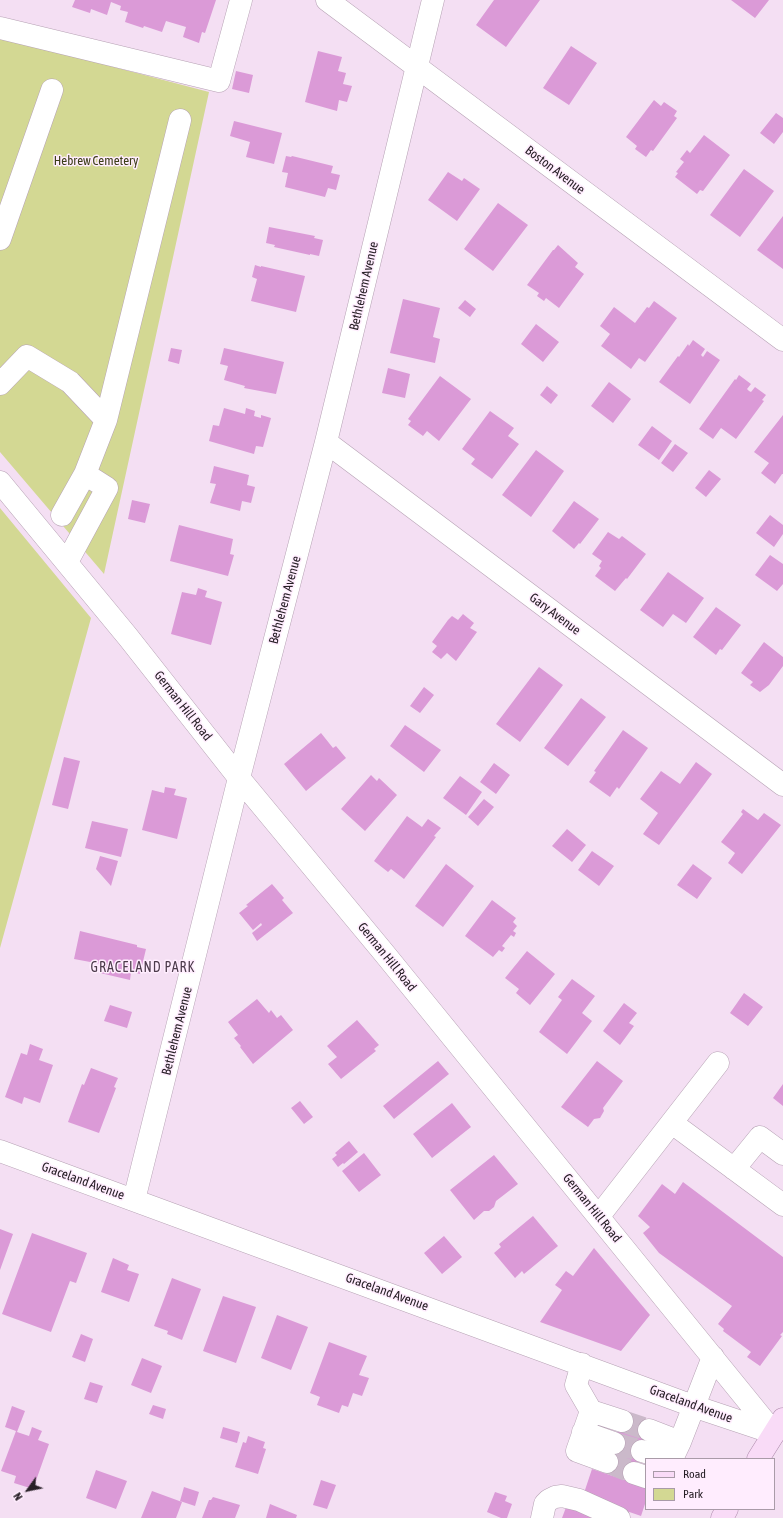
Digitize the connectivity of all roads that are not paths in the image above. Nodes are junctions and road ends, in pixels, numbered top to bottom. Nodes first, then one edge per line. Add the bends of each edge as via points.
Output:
1 (241, 0) edge
2 (327, 0) edge
3 (433, 0) edge
4 (0, 28) edge
5 (416, 66) junction
6 (52, 90) dead end
7 (180, 120) dead end
8 (0, 239) edge
9 (783, 340) edge
10 (0, 384) edge
11 (106, 420) junction
12 (326, 442) junction
13 (85, 474) junction
14 (0, 482) edge
15 (62, 515) dead end
16 (67, 562) junction
17 (240, 778) junction
18 (783, 785) edge
19 (718, 1063) dead end
20 (672, 1123) junction
21 (0, 1151) edge
22 (783, 1154) edge
23 (734, 1169) junction
24 (134, 1200) junction
25 (783, 1205) edge
26 (599, 1216) junction
27 (713, 1357) junction
28 (582, 1364) junction
29 (693, 1406) junction
30 (591, 1411) junction
31 (622, 1421) tunnel mouth
32 (778, 1426) edge
33 (649, 1430) tunnel mouth
34 (642, 1451) tunnel mouth
35 (610, 1452) tunnel mouth
36 (674, 1453) edge
37 (759, 1458) edge
38 (542, 1518) edge
39 (619, 1518) edge

1 - 4 street via 220,81
2 - 5 street, Boston Avenue
3 - 5 street, Bethlehem Avenue
5 - 9 street, Boston Avenue
5 - 12 street, Bethlehem Avenue
6 - 8 street
7 - 11 street
10 - 11 street via 27,356 70,382
11 - 13 street
12 - 17 street, Bethlehem Avenue
12 - 18 street, Gary Avenue
13 - 15 street
13 - 16 street via 107,488
14 - 16 street, German Hill Road
16 - 17 street, German Hill Road
17 - 24 street, Bethlehem Avenue
17 - 26 street, German Hill Road
19 - 20 street
20 - 23 street
20 - 26 street
21 - 24 street, Graceland Avenue
22 - 23 street via 760,1137
23 - 25 street
24 - 28 street, Graceland Avenue
26 - 27 street, German Hill Road
27 - 29 street
27 - 32 street, German Hill Road
28 - 29 street, Graceland Avenue
28 - 30 street via 576,1385
29 - 32 street, Graceland Avenue
29 - 36 street
30 - 31 street
30 - 35 street via 577,1451
32 - 37 main road
33 - 36 street
34 - 36 street
38 - 39 street via 545,1504 555,1497 562,1496 580,1500

